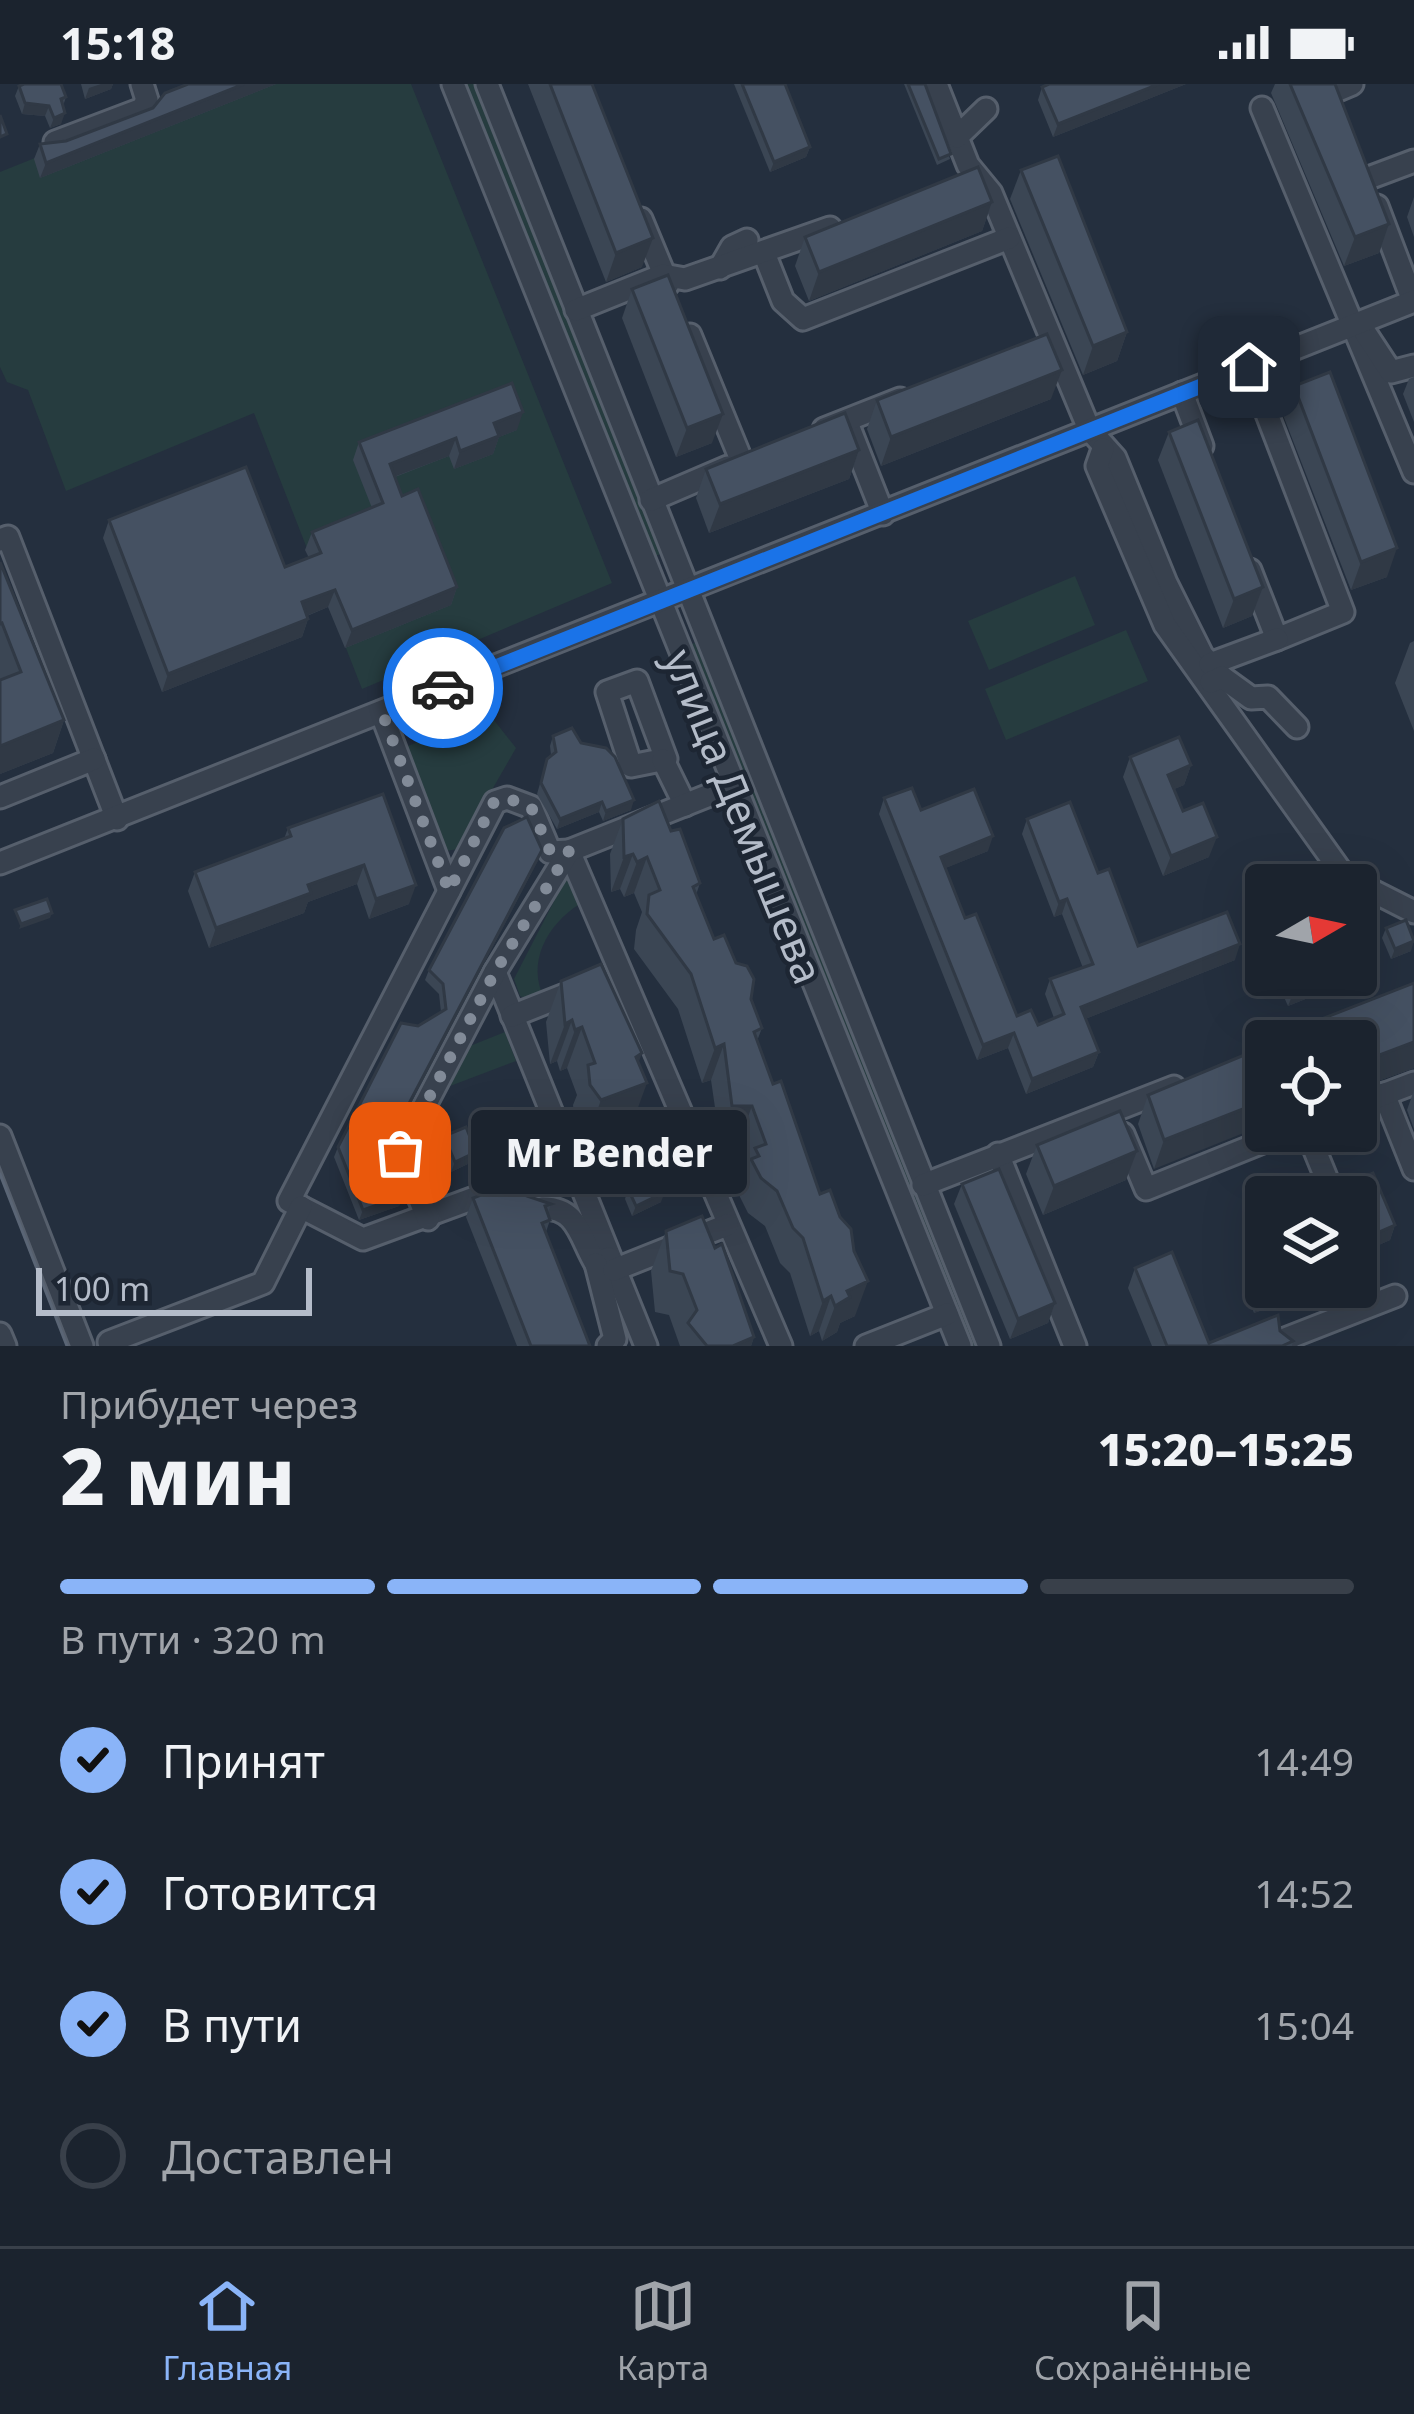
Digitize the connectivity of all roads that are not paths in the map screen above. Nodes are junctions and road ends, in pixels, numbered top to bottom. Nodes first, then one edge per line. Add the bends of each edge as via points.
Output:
1 (142, 84) edge
2 (453, 84) edge
3 (487, 84) edge
4 (936, 84) edge
5 (1338, 87) edge
6 (1262, 108) dead end
7 (986, 109) dead end
8 (1341, 114) edge
9 (958, 137) junction
10 (55, 142) edge
11 (1358, 158) edge
12 (1414, 160) edge
13 (1366, 179) junction
14 (630, 190) edge
15 (848, 221) edge
16 (1009, 238) junction
17 (756, 246) junction
18 (663, 275) junction
19 (1413, 301) edge
20 (576, 310) junction
21 (1355, 325) junction
22 (1414, 366) edge
23 (1249, 367) junction
24 (928, 388) edge
25 (1182, 393) junction
26 (847, 420) junction
27 (1089, 429) junction
28 (802, 438) edge
29 (1211, 470) edge
30 (1414, 472) edge
31 (651, 500) junction
32 (883, 514) junction
33 (0, 540) edge
34 (1244, 554) edge
35 (687, 593) junction
36 (658, 604) junction
37 (1276, 639) junction
38 (1213, 675) junction
39 (382, 712) junction
40 (1298, 728) dead end
41 (94, 759) junction
42 (663, 760) dead end
43 (732, 786) junction
44 (0, 797) edge
45 (685, 805) junction
46 (117, 819) junction
47 (569, 851) junction
48 (0, 863) edge
49 (449, 891) junction
50 (1414, 912) edge
51 (495, 972) junction
52 (620, 973) junction
53 (512, 1016) junction
54 (1201, 1076) edge
55 (1414, 1083) edge
56 (1384, 1094) junction
57 (1377, 1097) edge
58 (1114, 1111) junction
59 (681, 1122) junction
60 (0, 1136) edge
61 (1245, 1149) edge
62 (998, 1154) junction
63 (1414, 1169) edge
64 (574, 1175) junction
65 (923, 1184) junction
66 (301, 1207) junction
67 (428, 1219) junction
68 (727, 1225) junction
69 (606, 1264) junction
70 (1395, 1296) dead end
71 (947, 1314) junction
72 (0, 1334) edge
73 (110, 1342) dead end
74 (5, 1346) edge
75 (82, 1346) edge
76 (608, 1346) edge
77 (646, 1346) edge
78 (781, 1346) edge
79 (866, 1346) edge
80 (960, 1346) edge
81 (989, 1346) edge
82 (1075, 1346) edge
83 (1287, 1346) edge

1 - 10 street via 142,109
2 - 36 street, улица Демышева
3 - 20 street, улица Демышева
4 - 9 street
5 - 8 street
6 - 21 street
7 - 9 street
9 - 16 street via 964,178 991,193
11 - 13 street
12 - 13 street
13 - 19 street
14 - 18 street
15 - 17 street
16 - 17 street via 803,319 783,301
16 - 27 street via 1039,343
17 - 18 street via 685,279
18 - 20 street
18 - 31 street via 752,458
19 - 21 street
20 - 31 street, улица Демышева
21 - 22 street via 1391,371
21 - 23 street
21 - 30 street
23 - 25 street
23 - 37 street via 1343,612
24 - 26 street
25 - 27 street
25 - 29 street
26 - 28 street
26 - 32 street
27 - 32 street
27 - 38 street via 1165,626
31 - 35 street, улица Демышева
32 - 35 street
33 - 41 street via 8,537
34 - 37 street
35 - 36 street
35 - 65 street, улица Демышева
36 - 39 street
36 - 43 street, улица Демышева
37 - 38 street
38 - 40 street via 1251,698 1268,697
38 - 50 street via 1345,877
39 - 46 street
39 - 49 street
41 - 44 street
41 - 46 street
42 - 45 street
43 - 45 street
43 - 71 street, улица Демышева
45 - 47 street
46 - 48 street
47 - 49 street via 550,851 531,807 494,802
47 - 51 street
47 - 52 street
49 - 66 street via 289,1201
51 - 53 street
51 - 67 street via 400,1153
52 - 53 street
52 - 59 street
53 - 64 street
54 - 58 street
55 - 56 street
56 - 57 street
56 - 63 street
58 - 61 street via 1146,1189
58 - 62 street
59 - 64 street
59 - 68 street
60 - 75 street
62 - 65 street
62 - 82 street
64 - 67 street
64 - 69 street
64 - 69 street via 535,1206 572,1216
65 - 81 street, улица Демышева
66 - 67 street via 362,1239
66 - 73 street via 263,1283
68 - 69 street
68 - 78 street
69 - 76 street via 615,1339
69 - 77 street
70 - 83 street via 1285,1340
71 - 79 street
71 - 80 street, улица Демышева
72 - 74 street

